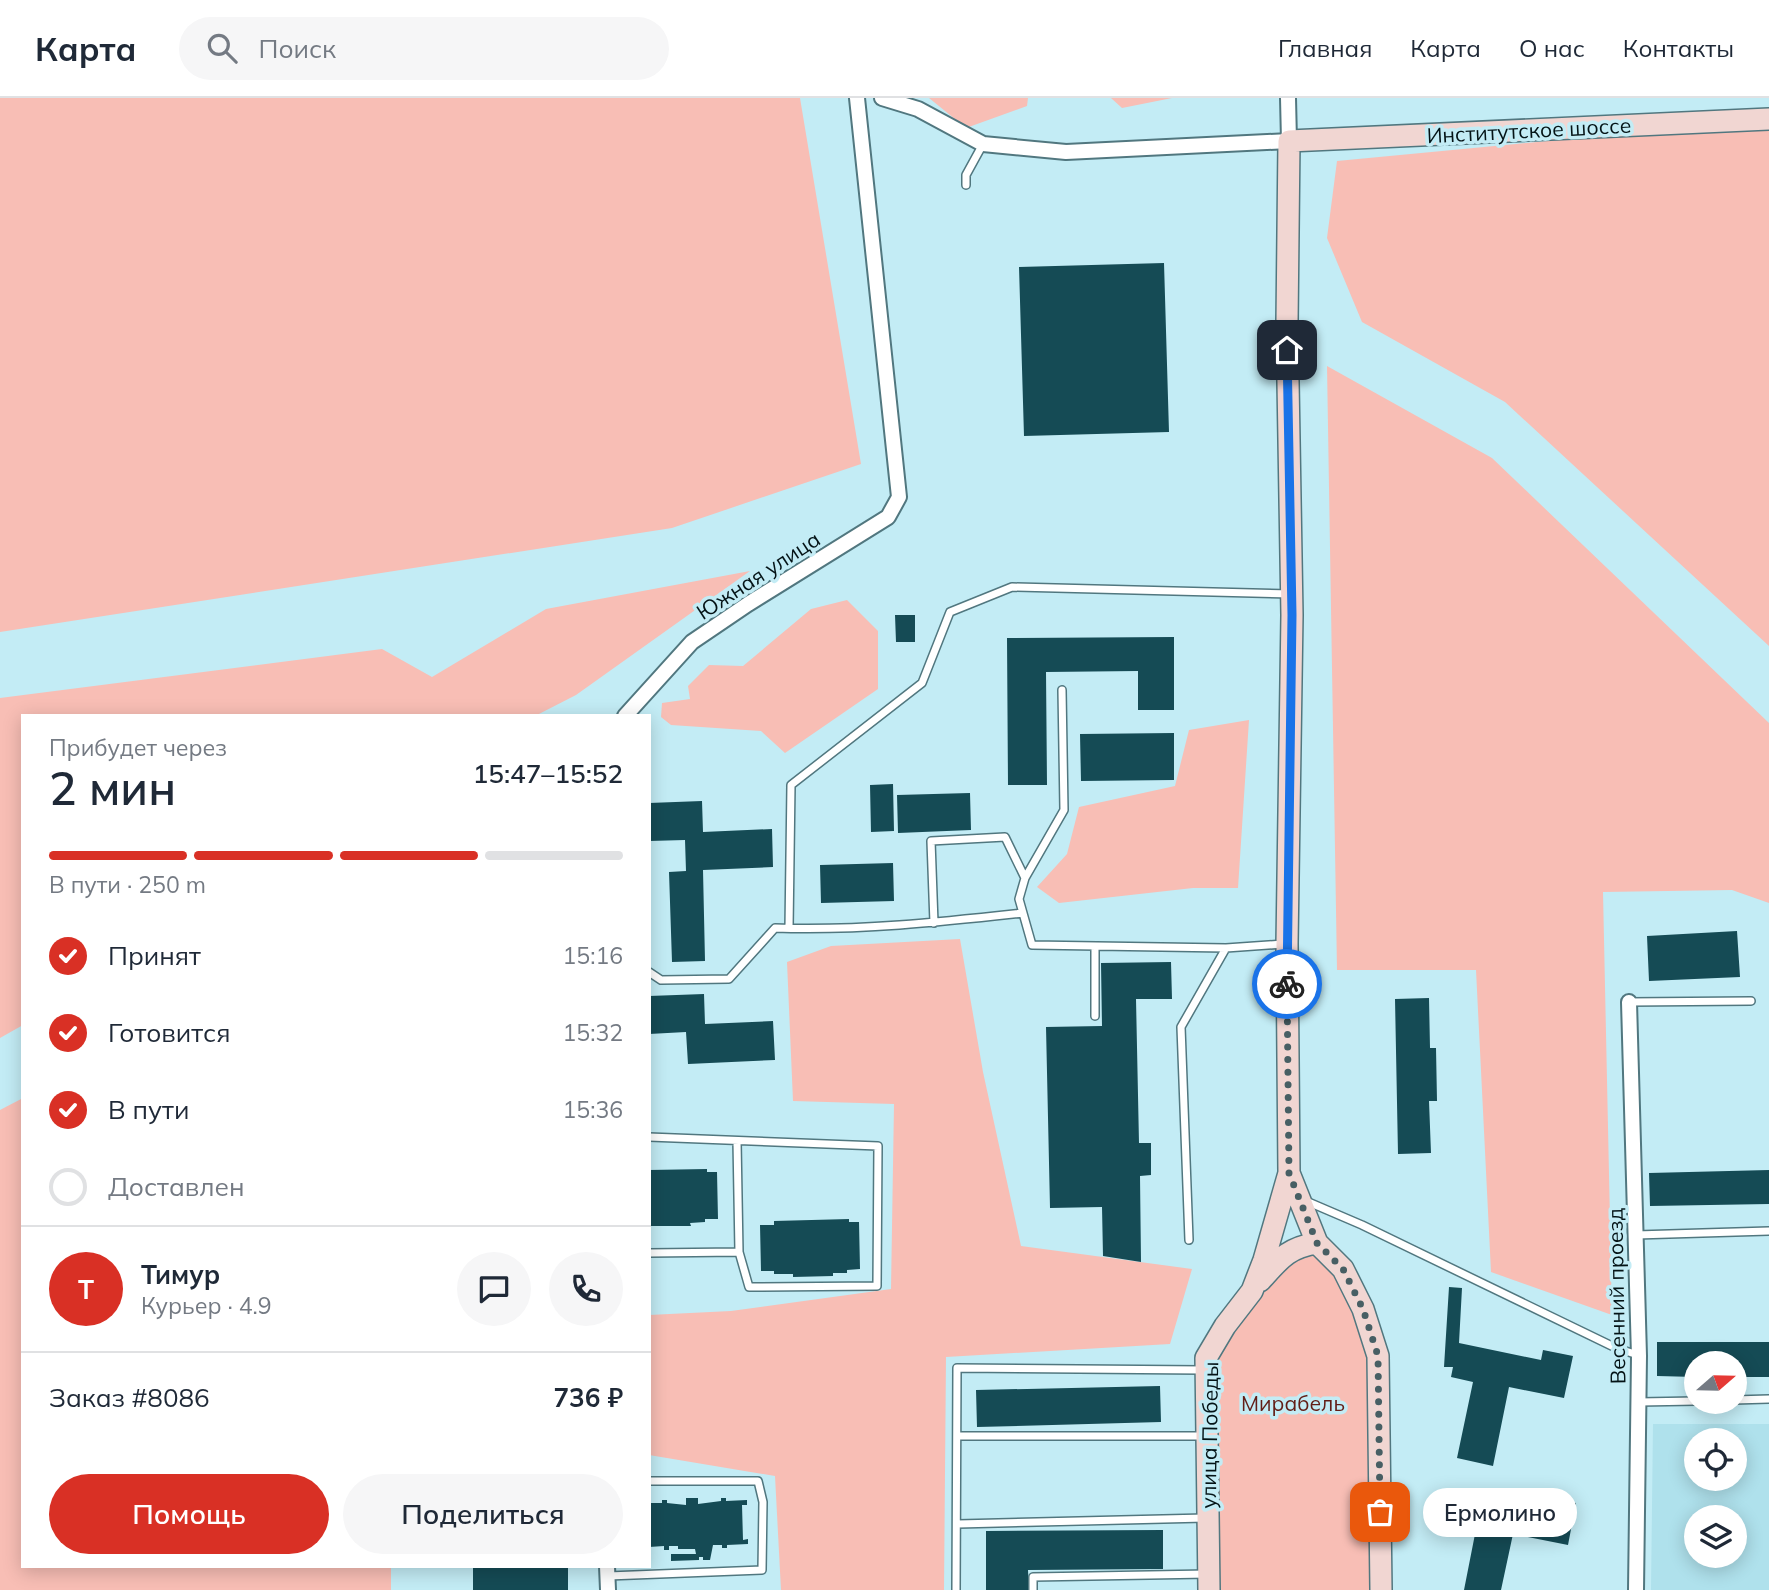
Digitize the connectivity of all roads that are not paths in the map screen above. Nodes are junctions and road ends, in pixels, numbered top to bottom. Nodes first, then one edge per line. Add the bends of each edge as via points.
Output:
1 (857, 98) edge
2 (882, 98) edge
3 (1288, 98) edge
4 (1769, 119) edge
5 (1289, 141) junction
6 (983, 144) junction
7 (966, 184) dead end
8 (1291, 594) junction
9 (1062, 690) dead end
10 (627, 714) edge
11 (1025, 878) junction
12 (1023, 913) junction
13 (934, 923) junction
14 (789, 928) junction
15 (1287, 944) junction
16 (1096, 946) junction
17 (1226, 948) junction
18 (651, 973) edge
19 (1751, 1001) dead end
20 (1629, 1002) joint
21 (1095, 1016) dead end
22 (651, 1137) edge
23 (737, 1141) junction
24 (1289, 1173) junction
25 (1299, 1198) junction
26 (1769, 1231) edge
27 (1636, 1235) junction
28 (1189, 1240) dead end
29 (1317, 1243) junction
30 (739, 1252) junction
31 (651, 1253) edge
32 (1252, 1291) junction
33 (1639, 1356) junction
34 (1206, 1370) junction
35 (1769, 1399) edge
36 (1747, 1400) edge
37 (1684, 1401) edge
38 (1638, 1402) junction
39 (958, 1436) junction
40 (1207, 1436) junction
41 (651, 1481) edge
42 (1208, 1518) junction
43 (958, 1524) junction
44 (608, 1578) edge
45 (1209, 1582) edge
46 (956, 1590) edge
47 (1033, 1590) edge
48 (1381, 1590) edge
49 (1636, 1590) edge

1 - 10 street, Южная улица via 900,496 888,517 692,642
2 - 6 street via 918,109
3 - 5 street
4 - 5 street, Институтское шоссе
5 - 6 street via 1066,152
5 - 8 street, улица Победы
6 - 7 lane via 965,175
8 - 14 lane via 1012,587 950,612 922,683 791,785
8 - 15 street, улица Победы
9 - 11 lane via 1064,810
11 - 12 lane via 1019,899
11 - 13 lane via 1005,837 932,841
12 - 13 lane
12 - 16 lane via 1032,945
13 - 14 lane
14 - 18 lane via 775,928 729,979 661,980
15 - 17 lane
15 - 24 street, улица Победы
16 - 17 lane
16 - 21 lane
17 - 28 lane via 1181,1027
19 - 20 lane
20 - 27 street, Весенний проезд
22 - 23 lane
23 - 30 lane
23 - 30 lane via 878,1146 877,1286 749,1287
24 - 25 street, улица Победы
24 - 32 street, улица Победы
25 - 29 street, улица Победы
25 - 33 lane
26 - 27 lane
27 - 33 street, Весенний проезд
29 - 32 street via 1285,1253
29 - 48 street, улица Победы via 1343,1269 1363,1309 1378,1356
30 - 31 lane
32 - 34 street, улица Победы via 1206,1358
33 - 38 street, Весенний проезд
34 - 39 lane via 957,1368
34 - 40 street, улица Победы
35 - 36 lane
37 - 38 lane
38 - 49 street, Весенний проезд
39 - 40 lane
39 - 43 lane
40 - 42 street, улица Победы
41 - 44 lane via 758,1481 763,1502 762,1570
42 - 43 lane
42 - 45 street, улица Победы
43 - 46 lane
45 - 47 lane via 1033,1577

